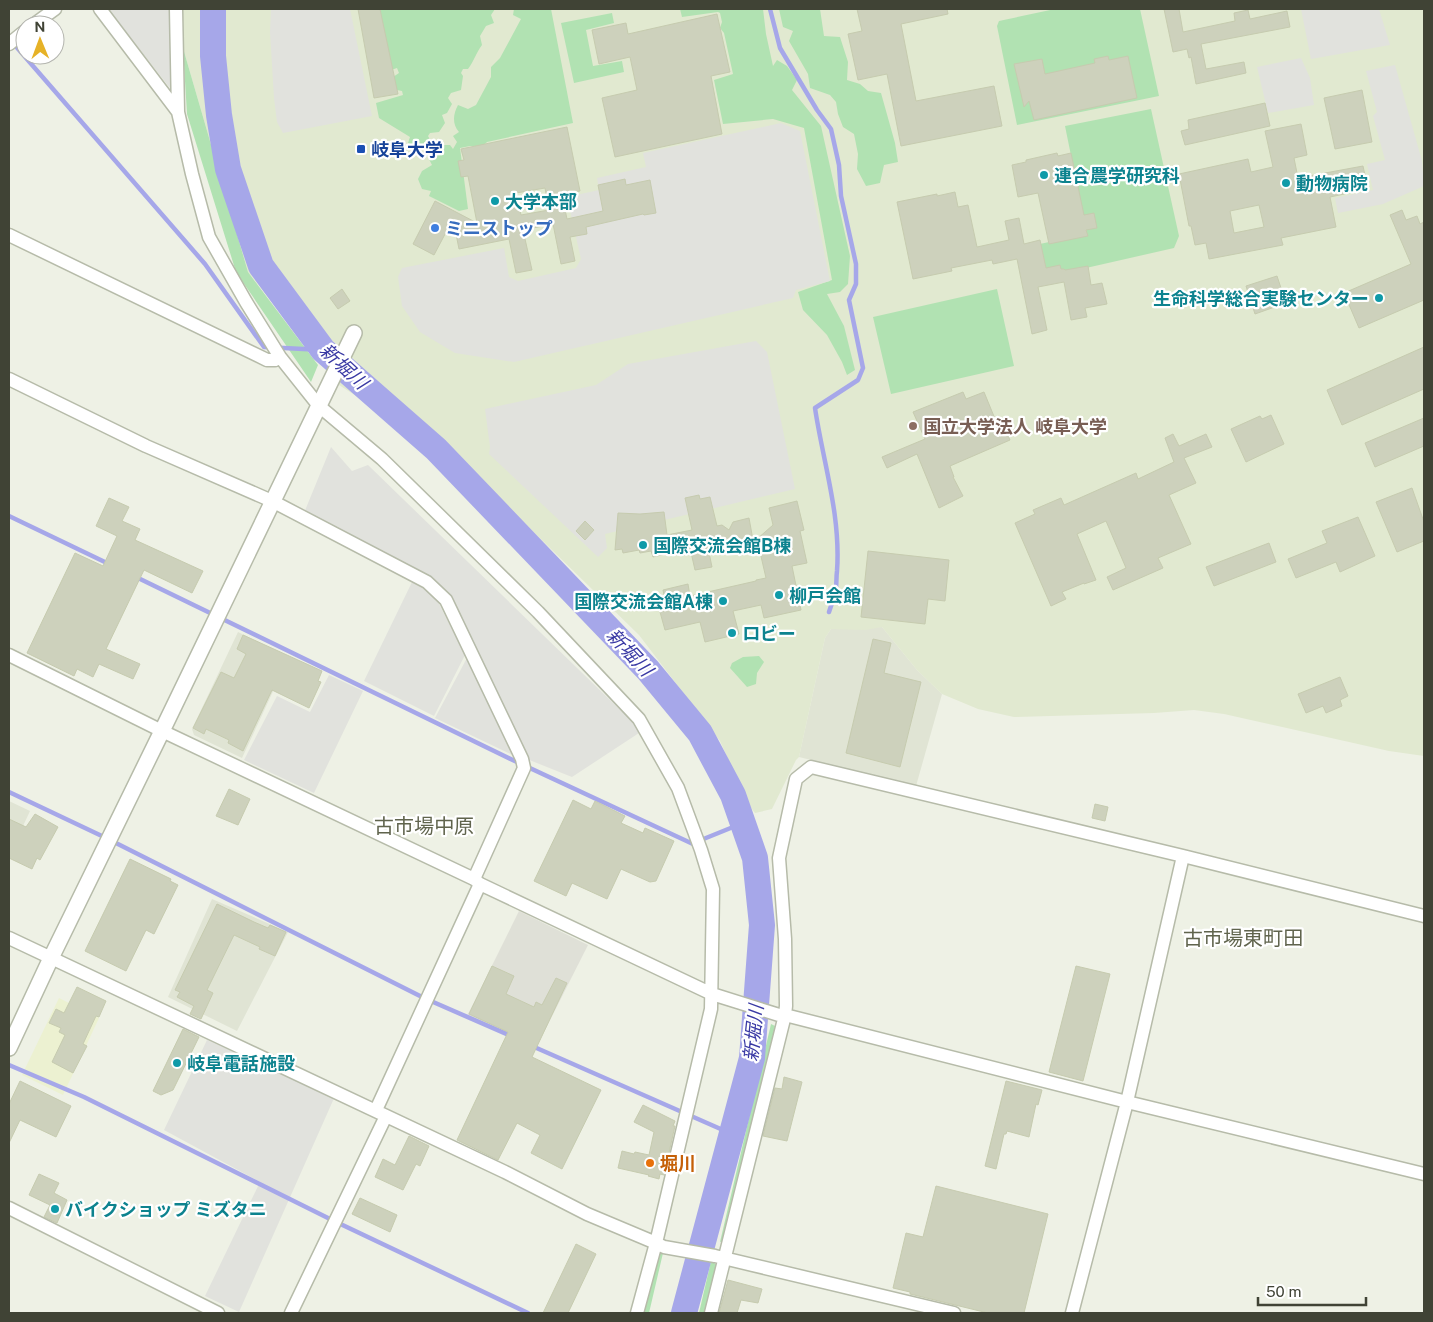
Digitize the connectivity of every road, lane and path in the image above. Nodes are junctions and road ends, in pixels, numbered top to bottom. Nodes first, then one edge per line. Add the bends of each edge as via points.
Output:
1 (100, 9) edge
2 (176, 9) edge
3 (178, 112) junction
4 (9, 235) edge
5 (354, 333) dead end
6 (280, 358) junction
7 (9, 379) edge
8 (321, 403) junction
9 (272, 501) junction
10 (9, 655) edge
11 (162, 731) junction
12 (1184, 856) junction
13 (477, 881) junction
14 (1424, 916) edge
15 (9, 938) edge
16 (51, 958) junction
17 (715, 996) junction
18 (782, 1015) junction
19 (9, 1048) edge
20 (1126, 1102) junction
21 (381, 1113) junction
22 (1424, 1174) edge
23 (9, 1208) edge
24 (660, 1245) junction
25 (720, 1258) junction
26 (218, 1313) edge
27 (292, 1313) edge
28 (637, 1313) edge
29 (711, 1313) edge
30 (954, 1313) edge
31 (1072, 1313) edge

1 - 3 street
2 - 3 street
3 - 6 street via 210,237
4 - 6 street via 266,360
5 - 8 street
6 - 8 street
7 - 9 street via 146,446
8 - 9 street
8 - 17 street via 538,612 639,719 678,788 713,889
9 - 11 street
9 - 13 street via 427,582 446,600 524,768
10 - 11 street
11 - 13 street
11 - 16 street
12 - 14 street
12 - 18 street via 811,767 796,779 779,858 785,940 786,1006
12 - 20 street
13 - 17 street
13 - 21 street
15 - 16 street
16 - 19 street
16 - 21 street
17 - 18 street
17 - 24 street
18 - 20 street
18 - 25 street
20 - 22 street
20 - 31 street
21 - 24 street via 587,1214
21 - 27 street
23 - 26 street
24 - 25 street
24 - 28 street
25 - 29 street
25 - 30 street

